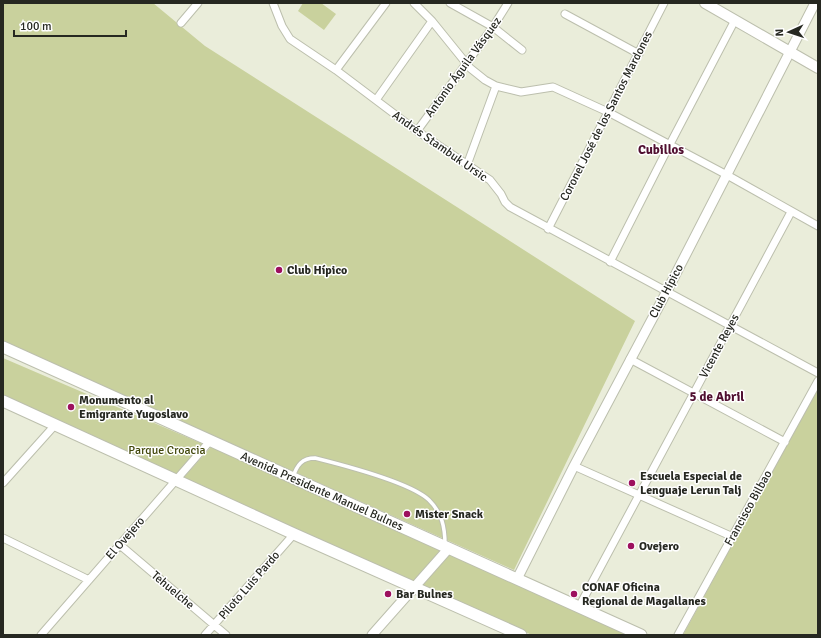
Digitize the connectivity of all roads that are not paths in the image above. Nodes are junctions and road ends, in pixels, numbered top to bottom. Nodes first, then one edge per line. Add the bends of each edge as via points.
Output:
1 (198, 3) edge
2 (273, 3) edge
3 (386, 3) edge
4 (414, 3) edge
5 (450, 3) edge
6 (508, 3) edge
7 (664, 3) edge
8 (705, 3) edge
9 (815, 3) edge
10 (565, 14) dead end
11 (735, 20) junction
12 (432, 21) junction
13 (181, 23) dead end
14 (493, 27) junction
15 (522, 50) dead end
16 (790, 51) junction
17 (639, 54) junction
18 (466, 63) junction
19 (818, 68) edge
20 (336, 70) junction
21 (496, 86) junction
22 (376, 100) junction
23 (608, 112) junction
24 (417, 130) junction
25 (669, 146) junction
26 (467, 164) junction
27 (727, 175) junction
28 (791, 212) junction
29 (818, 226) edge
30 (548, 229) junction
31 (610, 262) junction
32 (667, 291) junction
33 (730, 326) junction
34 (3, 347) edge
35 (630, 359) junction
36 (818, 373) edge
37 (818, 381) edge
38 (694, 393) junction
39 (3, 401) edge
40 (55, 425) junction
41 (210, 441) junction
42 (785, 442) junction
43 (574, 466) junction
44 (292, 478) junction
45 (176, 480) junction
46 (3, 483) edge
47 (639, 495) junction
48 (294, 534) junction
49 (733, 537) junction
50 (3, 538) edge
51 (120, 545) junction
52 (447, 548) junction
53 (517, 579) junction
54 (89, 580) junction
55 (414, 587) junction
56 (579, 607) junction
57 (214, 625) junction
58 (41, 635) edge
59 (205, 635) edge
60 (226, 635) edge
61 (372, 635) edge
62 (521, 635) edge
63 (641, 635) edge
64 (678, 635) edge

1 - 13 street
2 - 20 street, Andrés Stambuk Ursic via 290,39
3 - 20 street
4 - 12 street
5 - 14 street
6 - 14 street, Antonio Águila Vásquez
7 - 17 street, Coronel José de los Santos Mardones
8 - 11 main road
9 - 16 street, Club Hípico
10 - 17 street
11 - 16 main road
11 - 25 street
12 - 18 street
12 - 22 street
14 - 15 street
14 - 18 street, Antonio Águila Vásquez
16 - 19 main road
16 - 27 street, Club Hípico
17 - 23 street, Coronel José de los Santos Mardones
18 - 21 street via 474,72
18 - 24 street, Antonio Águila Vásquez
20 - 22 street, Andrés Stambuk Ursic
21 - 23 street via 521,92 554,87
21 - 26 street
22 - 24 street, Andrés Stambuk Ursic
23 - 25 street
23 - 30 street, Coronel José de los Santos Mardones
24 - 26 street, Andrés Stambuk Ursic
25 - 27 street
25 - 31 street
26 - 30 street, Andrés Stambuk Ursic via 490,180 510,207
27 - 28 street
27 - 32 street, Club Hípico
28 - 29 street
28 - 33 street, Vicente Reyes
30 - 31 street, Andrés Stambuk Ursic
31 - 32 street, Andrés Stambuk Ursic
32 - 33 street, Andrés Stambuk Ursic
32 - 35 street, Club Hípico
33 - 36 street, Andrés Stambuk Ursic
33 - 38 street, Vicente Reyes
34 - 41 main road, Avenida Presidente Manuel Bulnes
35 - 38 street
35 - 43 street, Club Hípico
37 - 42 street, Francisco Bilbao
38 - 42 street
38 - 47 street, Vicente Reyes
39 - 40 main road
40 - 45 main road
40 - 46 street
41 - 44 main road, Avenida Presidente Manuel Bulnes
41 - 45 street, El Ovejero
42 - 49 street, Francisco Bilbao
43 - 47 street
43 - 53 street, Club Hípico
44 - 52 main road, Avenida Presidente Manuel Bulnes
44 - 52 lane via 297,465 306,459 315,458 385,478 413,489 424,496 438,511 445,531
45 - 48 main road
45 - 51 street, El Ovejero
47 - 49 street
47 - 56 street, Vicente Reyes
48 - 55 main road
48 - 57 street, Piloto Luis Pardo
49 - 64 street, Francisco Bilbao
50 - 54 street
51 - 54 street, El Ovejero
51 - 57 street, Tehuelche
52 - 53 main road, Avenida Presidente Manuel Bulnes
52 - 55 street
53 - 56 main road, Avenida Presidente Manuel Bulnes
54 - 58 street, El Ovejero
55 - 61 street
55 - 62 main road
56 - 63 main road, Avenida Presidente Manuel Bulnes
57 - 59 street, Piloto Luis Pardo
57 - 60 street, Tehuelche

